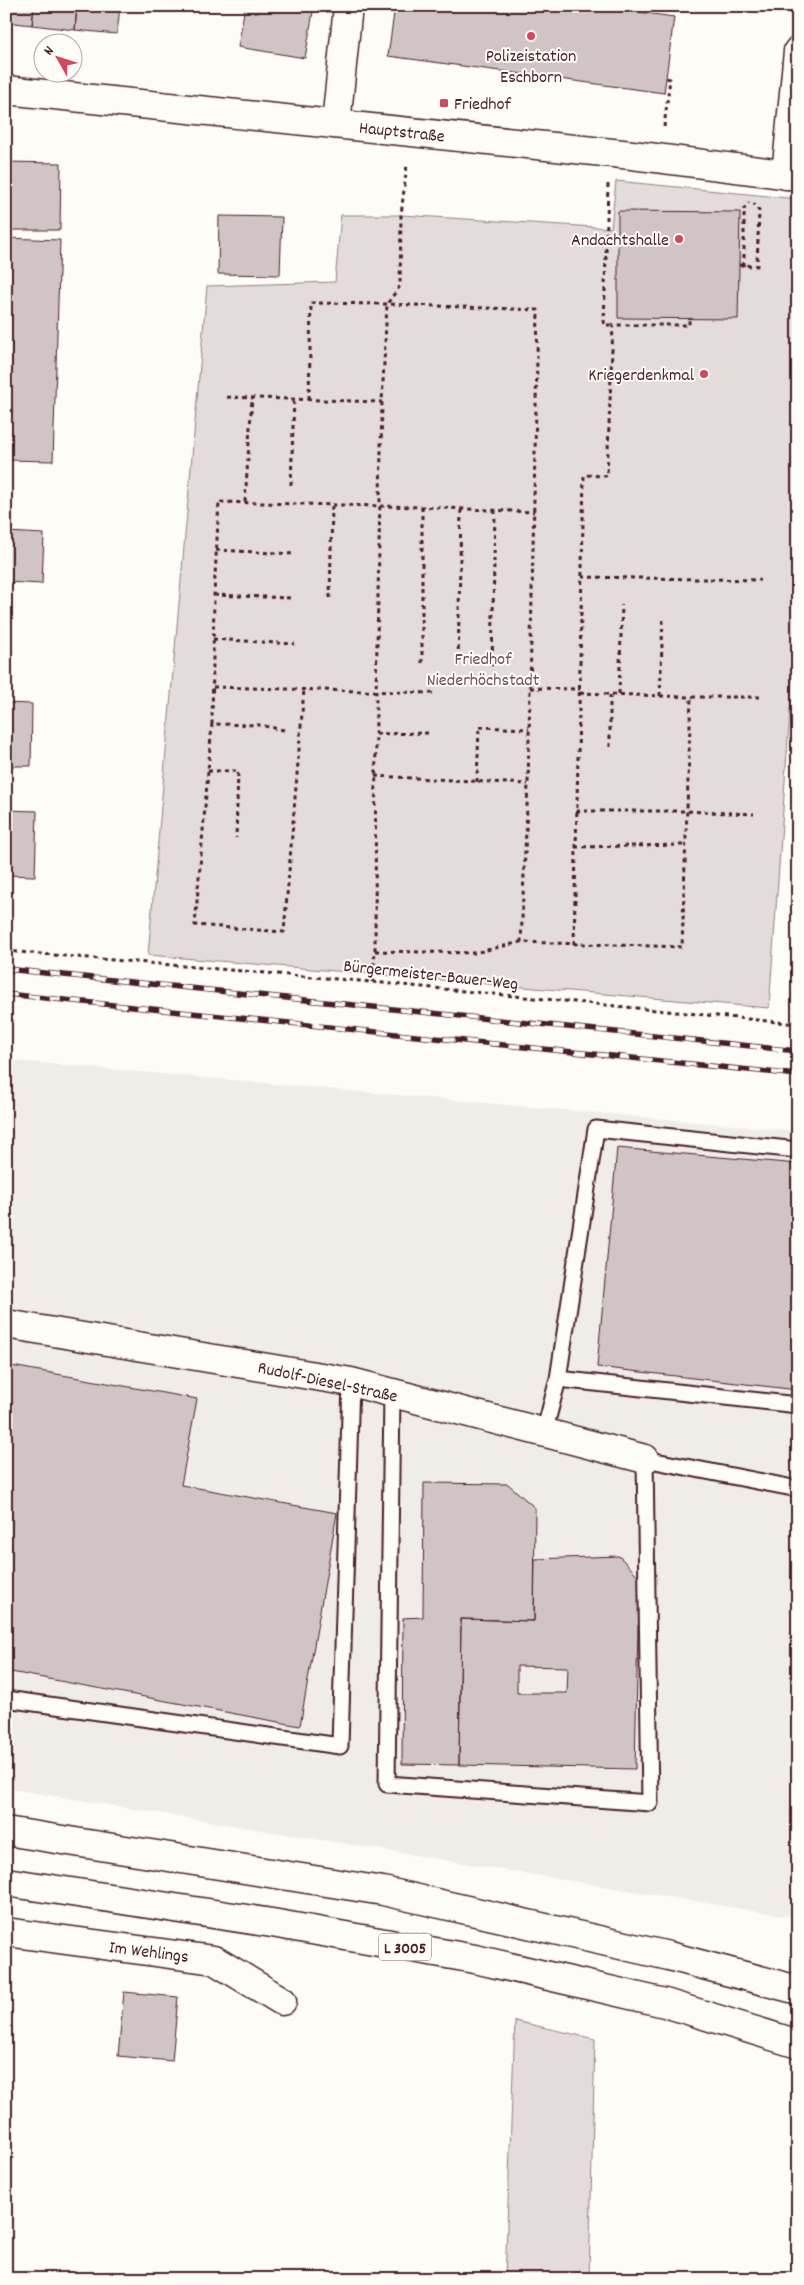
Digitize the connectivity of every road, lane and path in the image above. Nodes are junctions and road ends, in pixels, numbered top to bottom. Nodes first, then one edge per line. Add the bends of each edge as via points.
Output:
1 (348, 6) edge
2 (798, 51) edge
3 (666, 78) dead end
4 (6, 90) edge
5 (336, 124) junction
6 (664, 132) dead end
7 (410, 133) junction
8 (610, 153) junction
9 (792, 176) edge
10 (741, 266) joint
11 (387, 304) junction
12 (689, 318) dead end
13 (613, 325) junction
14 (227, 397) dead end
15 (252, 398) junction
16 (294, 399) junction
17 (308, 399) junction
18 (382, 402) junction
19 (291, 485) dead end
20 (245, 502) junction
21 (332, 504) junction
22 (380, 506) junction
23 (422, 507) junction
24 (461, 508) junction
25 (496, 510) junction
26 (534, 512) junction
27 (216, 550) junction
28 (295, 554) dead end
29 (582, 577) junction
30 (760, 580) dead end
31 (214, 595) junction
32 (290, 598) dead end
33 (330, 598) dead end
34 (622, 606) dead end
35 (663, 618) dead end
36 (213, 638) junction
37 (295, 644) dead end
38 (422, 665) dead end
39 (458, 666) dead end
40 (492, 666) dead end
41 (213, 687) junction
42 (530, 688) junction
43 (304, 690) junction
44 (580, 691) junction
45 (376, 692) junction
46 (433, 693) dead end
47 (610, 693) junction
48 (619, 694) junction
49 (660, 696) junction
50 (691, 697) junction
51 (760, 697) dead end
52 (212, 724) junction
53 (529, 729) junction
54 (284, 730) dead end
55 (428, 733) dead end
56 (376, 734) junction
57 (610, 747) dead end
58 (208, 771) junction
59 (375, 776) junction
60 (477, 782) junction
61 (528, 784) junction
62 (576, 811) junction
63 (685, 811) junction
64 (754, 814) dead end
65 (236, 838) dead end
66 (685, 846) junction
67 (576, 847) junction
68 (521, 942) junction
69 (574, 944) junction
70 (6, 951) edge
71 (375, 951) junction
72 (798, 966) edge
73 (372, 982) junction
74 (796, 1024) edge
75 (798, 1150) edge
76 (6, 1324) edge
77 (558, 1380) junction
78 (351, 1382) junction
79 (392, 1394) junction
80 (798, 1405) edge
81 (544, 1433) junction
82 (646, 1459) junction
83 (798, 1489) edge
84 (6, 1699) edge
85 (6, 1831) edge
86 (6, 1882) edge
87 (6, 1932) edge
88 (798, 1990) edge
89 (282, 2001) dead end
90 (798, 2044) edge

1 - 5 main road
2 - 9 main road
3 - 6 path via 670,79
4 - 5 main road, Hauptstraße
5 - 7 main road, Hauptstraße
7 - 8 main road, Hauptstraße
7 - 11 path via 401,214 400,286
8 - 9 main road, Hauptstraße
8 - 13 path via 604,325
10 - 10 path via 757,266 759,211 750,199 744,209
11 - 17 path via 311,303
11 - 18 path
11 - 26 path via 538,310
12 - 13 path via 689,326
13 - 29 path via 608,476 584,475
14 - 15 path
15 - 16 path
15 - 20 path
16 - 17 path
16 - 19 path
17 - 18 path
18 - 22 path
20 - 21 path
20 - 27 path via 219,502
21 - 22 path
21 - 33 path
22 - 23 path
22 - 45 path
23 - 24 path
23 - 38 path
24 - 25 path
24 - 39 path
25 - 26 path
25 - 40 path
26 - 42 path
27 - 28 path
27 - 31 path
29 - 30 path
29 - 44 path
31 - 32 path
31 - 36 path
34 - 48 path
35 - 49 path
36 - 37 path
36 - 41 path
41 - 43 path
41 - 52 path
42 - 44 path
42 - 53 path
43 - 45 path
43 - 58 path via 284,932 195,924
44 - 47 path
44 - 62 path
45 - 46 path
45 - 56 path
47 - 48 path
47 - 57 path
48 - 49 path
49 - 50 path
50 - 51 path
50 - 63 path
52 - 54 path via 260,725
52 - 58 path
53 - 60 path via 479,727
53 - 61 path
55 - 56 path
56 - 59 path
58 - 65 path via 238,771
59 - 60 path
59 - 71 path
60 - 61 path
61 - 68 path
62 - 63 path
62 - 67 path
63 - 64 path
63 - 66 path
66 - 67 path
66 - 69 path via 682,947
67 - 69 path
68 - 69 path
68 - 71 path via 474,953
70 - 73 path, Bürgermeister-Bauer-Weg
71 - 73 path
72 - 74 path, Bürgermeister-Bauer-Weg
73 - 74 path, Bürgermeister-Bauer-Weg
75 - 77 lane via 596,1129
76 - 78 main road, Rudolf-Diesel-Straße
77 - 80 lane
77 - 81 lane
78 - 79 main road, Rudolf-Diesel-Straße
78 - 84 lane via 340,1746
79 - 81 main road, Rudolf-Diesel-Straße
79 - 82 lane via 388,1784 650,1803
81 - 82 main road, Rudolf-Diesel-Straße
82 - 83 lane
85 - 88 main road via 383,1891 669,1956
86 - 90 main road, L 3005 via 272,1923 475,1959 665,2002
87 - 89 main road, Im Wehlings via 214,1960

